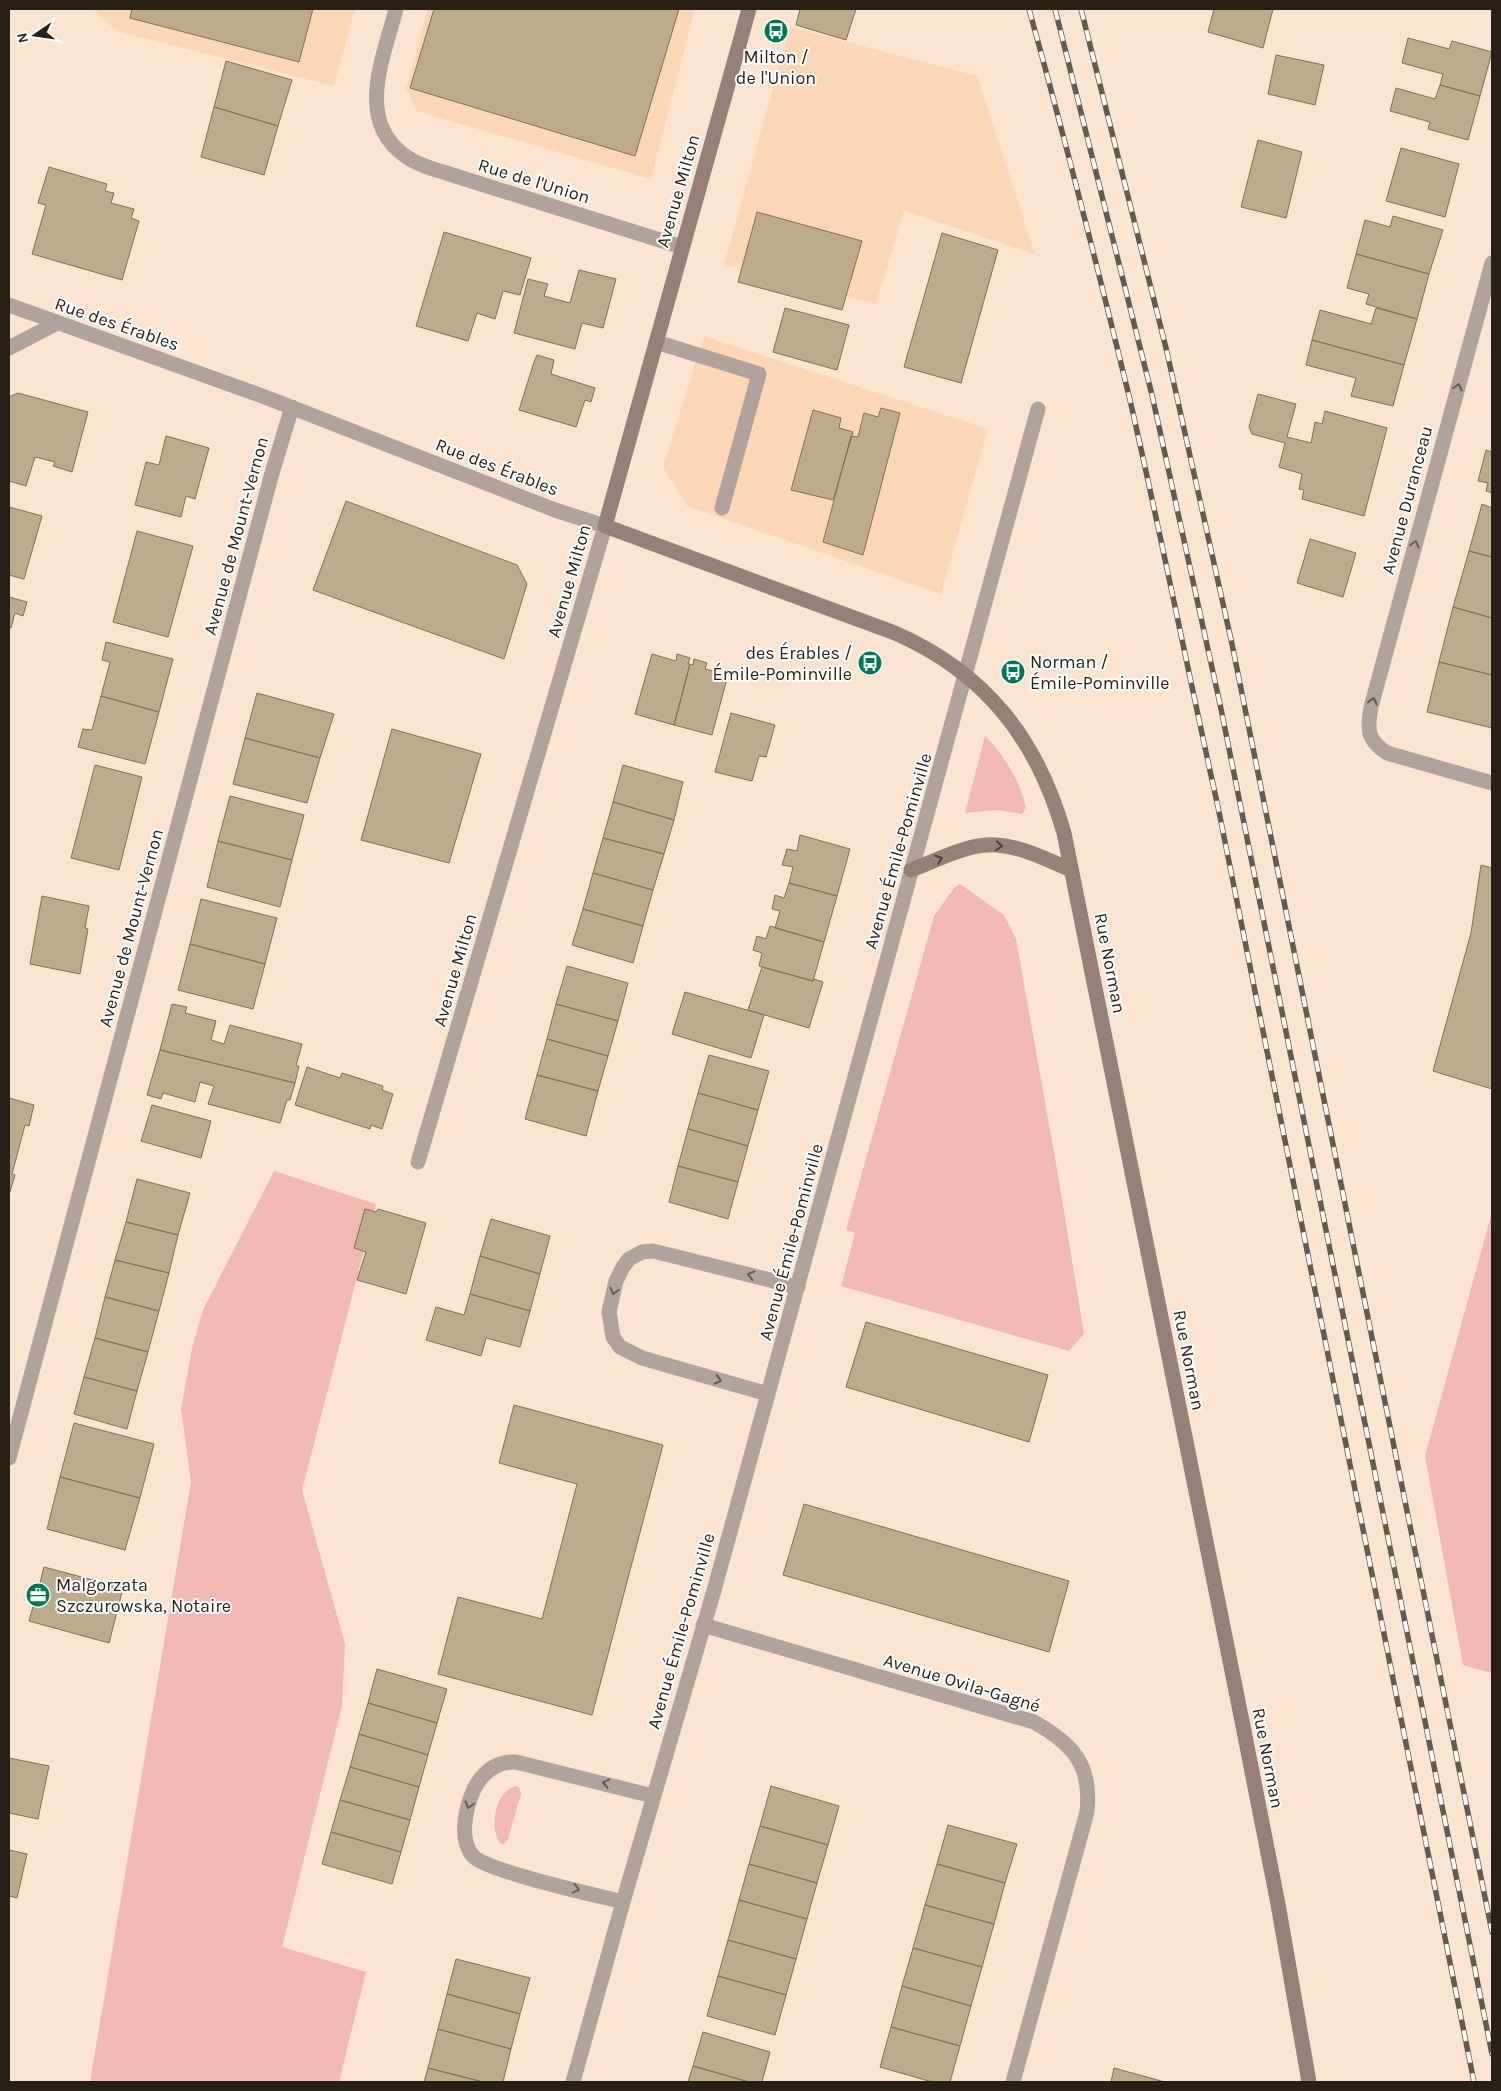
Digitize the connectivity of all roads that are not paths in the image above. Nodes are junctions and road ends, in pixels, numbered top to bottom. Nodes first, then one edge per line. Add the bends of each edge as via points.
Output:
1 (396, 9) edge
2 (750, 9) edge
3 (682, 247) junction
4 (1492, 263) edge
5 (9, 306) edge
6 (57, 323) junction
7 (656, 342) junction
8 (9, 348) edge
9 (292, 407) junction
10 (1038, 409) dead end
11 (722, 508) dead end
12 (605, 526) junction
13 (964, 676) junction
14 (1492, 783) edge
15 (911, 870) junction
16 (1071, 870) junction
17 (418, 1162) dead end
18 (798, 1287) junction
19 (768, 1394) junction
20 (9, 1458) edge
21 (703, 1625) junction
22 (653, 1796) junction
23 (622, 1902) junction
24 (573, 2082) edge
25 (1012, 2082) edge
26 (1309, 2082) edge

1 - 3 street, Rue de l'Union via 376,94 378,118 384,135 405,156 422,165
2 - 3 street, Avenue Milton
3 - 7 street, Avenue Milton
14 -> 4 street, Avenue Duranceau via 1387,753 1377,747 1368,729 1371,708
5 - 6 street, Rue des Érables
6 - 8 street
6 - 9 street, Rue des Érables
7 - 11 street via 759,374
7 - 12 street, Avenue Milton
9 - 12 street, Rue des Érables via 555,510
9 - 20 street, Avenue de Mount-Vernon
10 - 13 street, Avenue Émile-Pominville
12 - 13 street, Rue des Érables via 895,633 935,654
12 - 17 street, Avenue Milton
13 - 15 street, Avenue Émile-Pominville
13 - 16 street, Rue Norman via 992,699 1026,743 1056,807
15 -> 16 street via 966,849 996,845 1031,853
15 - 18 street, Avenue Émile-Pominville
16 - 26 street, Rue Norman via 1278,1904
18 - 19 street, Avenue Émile-Pominville
18 -> 19 street via 653,1251 642,1252 629,1259 616,1281 609,1312 614,1337 620,1346 642,1358
19 - 21 street, Avenue Émile-Pominville
21 - 22 street, Avenue Émile-Pominville
21 - 25 street, Avenue Ovila-Gagné via 1034,1722 1066,1742 1075,1753 1088,1782 1088,1812
22 - 23 street, Avenue Émile-Pominville
22 -> 23 street via 504,1761 482,1777 469,1805 465,1836 468,1848 479,1861
23 - 24 street, Avenue Émile-Pominville

